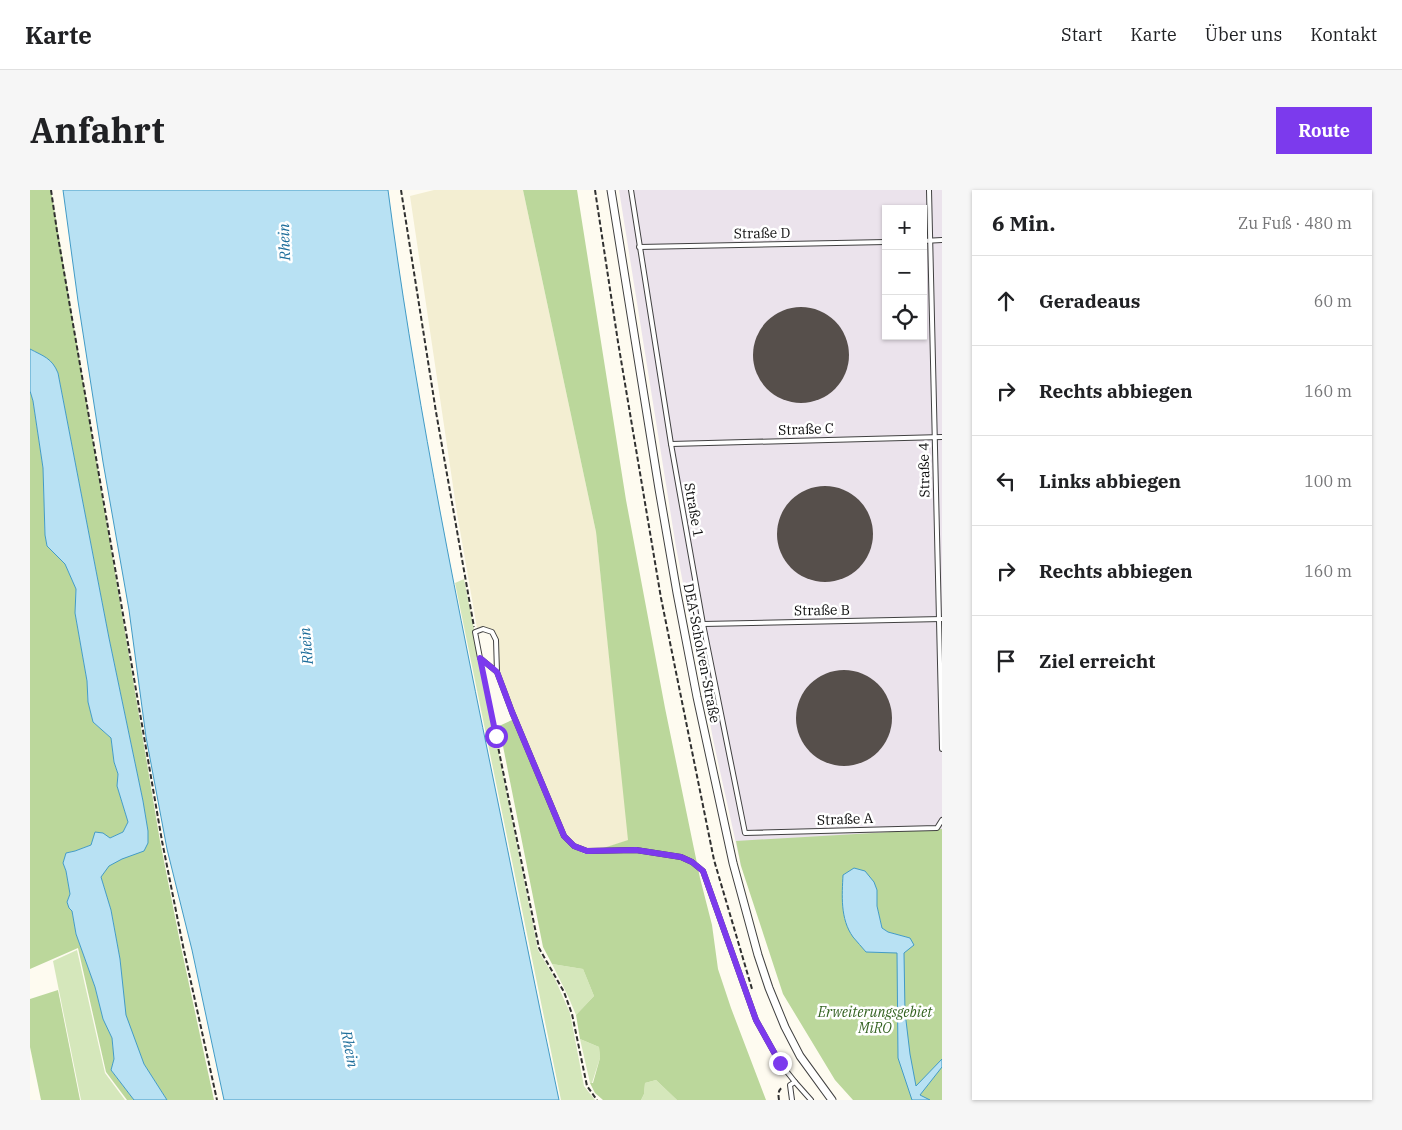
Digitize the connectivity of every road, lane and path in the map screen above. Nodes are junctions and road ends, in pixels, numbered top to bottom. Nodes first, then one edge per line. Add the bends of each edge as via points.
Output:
1 (51, 190) edge
2 (401, 190) edge
3 (595, 190) edge
4 (611, 190) edge
5 (631, 190) edge
6 (928, 190) edge
7 (942, 240) edge
8 (930, 241) junction
9 (882, 242) edge
10 (640, 248) junction
11 (934, 437) junction
12 (942, 437) edge
13 (671, 444) junction
14 (940, 619) edge
15 (703, 624) junction
16 (475, 632) junction
17 (480, 658) junction
18 (497, 672) junction
19 (942, 749) edge
20 (942, 820) edge
21 (745, 833) joint
22 (753, 990) dead end
23 (792, 1084) junction
24 (217, 1100) edge
25 (597, 1100) edge
26 (779, 1100) edge
27 (792, 1100) edge
28 (811, 1100) edge
29 (832, 1100) edge

1 - 24 path via 162,841
2 - 16 path
3 - 22 path via 661,598 714,860
4 - 29 street, DEA-Scholven-Straße via 675,583 733,862 758,955 785,1027 800,1056
5 - 10 lane, Straße 1
6 - 8 lane, Straße 4
7 - 8 lane
8 - 11 lane, Straße 4
9 - 10 lane, Straße D
10 - 13 lane, Straße 1
11 - 12 lane, Straße C
11 - 13 lane, Straße C
11 - 14 lane, Straße 4
13 - 15 lane, Straße 1
14 - 15 lane, Straße B
14 - 19 lane, Straße 4
15 - 21 lane, Straße 1
16 - 17 lane
16 - 18 lane via 483,628 492,632 496,640
17 - 18 lane
17 - 25 path via 539,948 567,999 577,1031 587,1086
18 - 23 lane via 564,836 574,846 587,851 636,850 681,857 703,871 756,1020
20 - 21 lane, Straße A via 937,828
23 - 26 path via 780,1090
23 - 27 lane
23 - 28 lane

